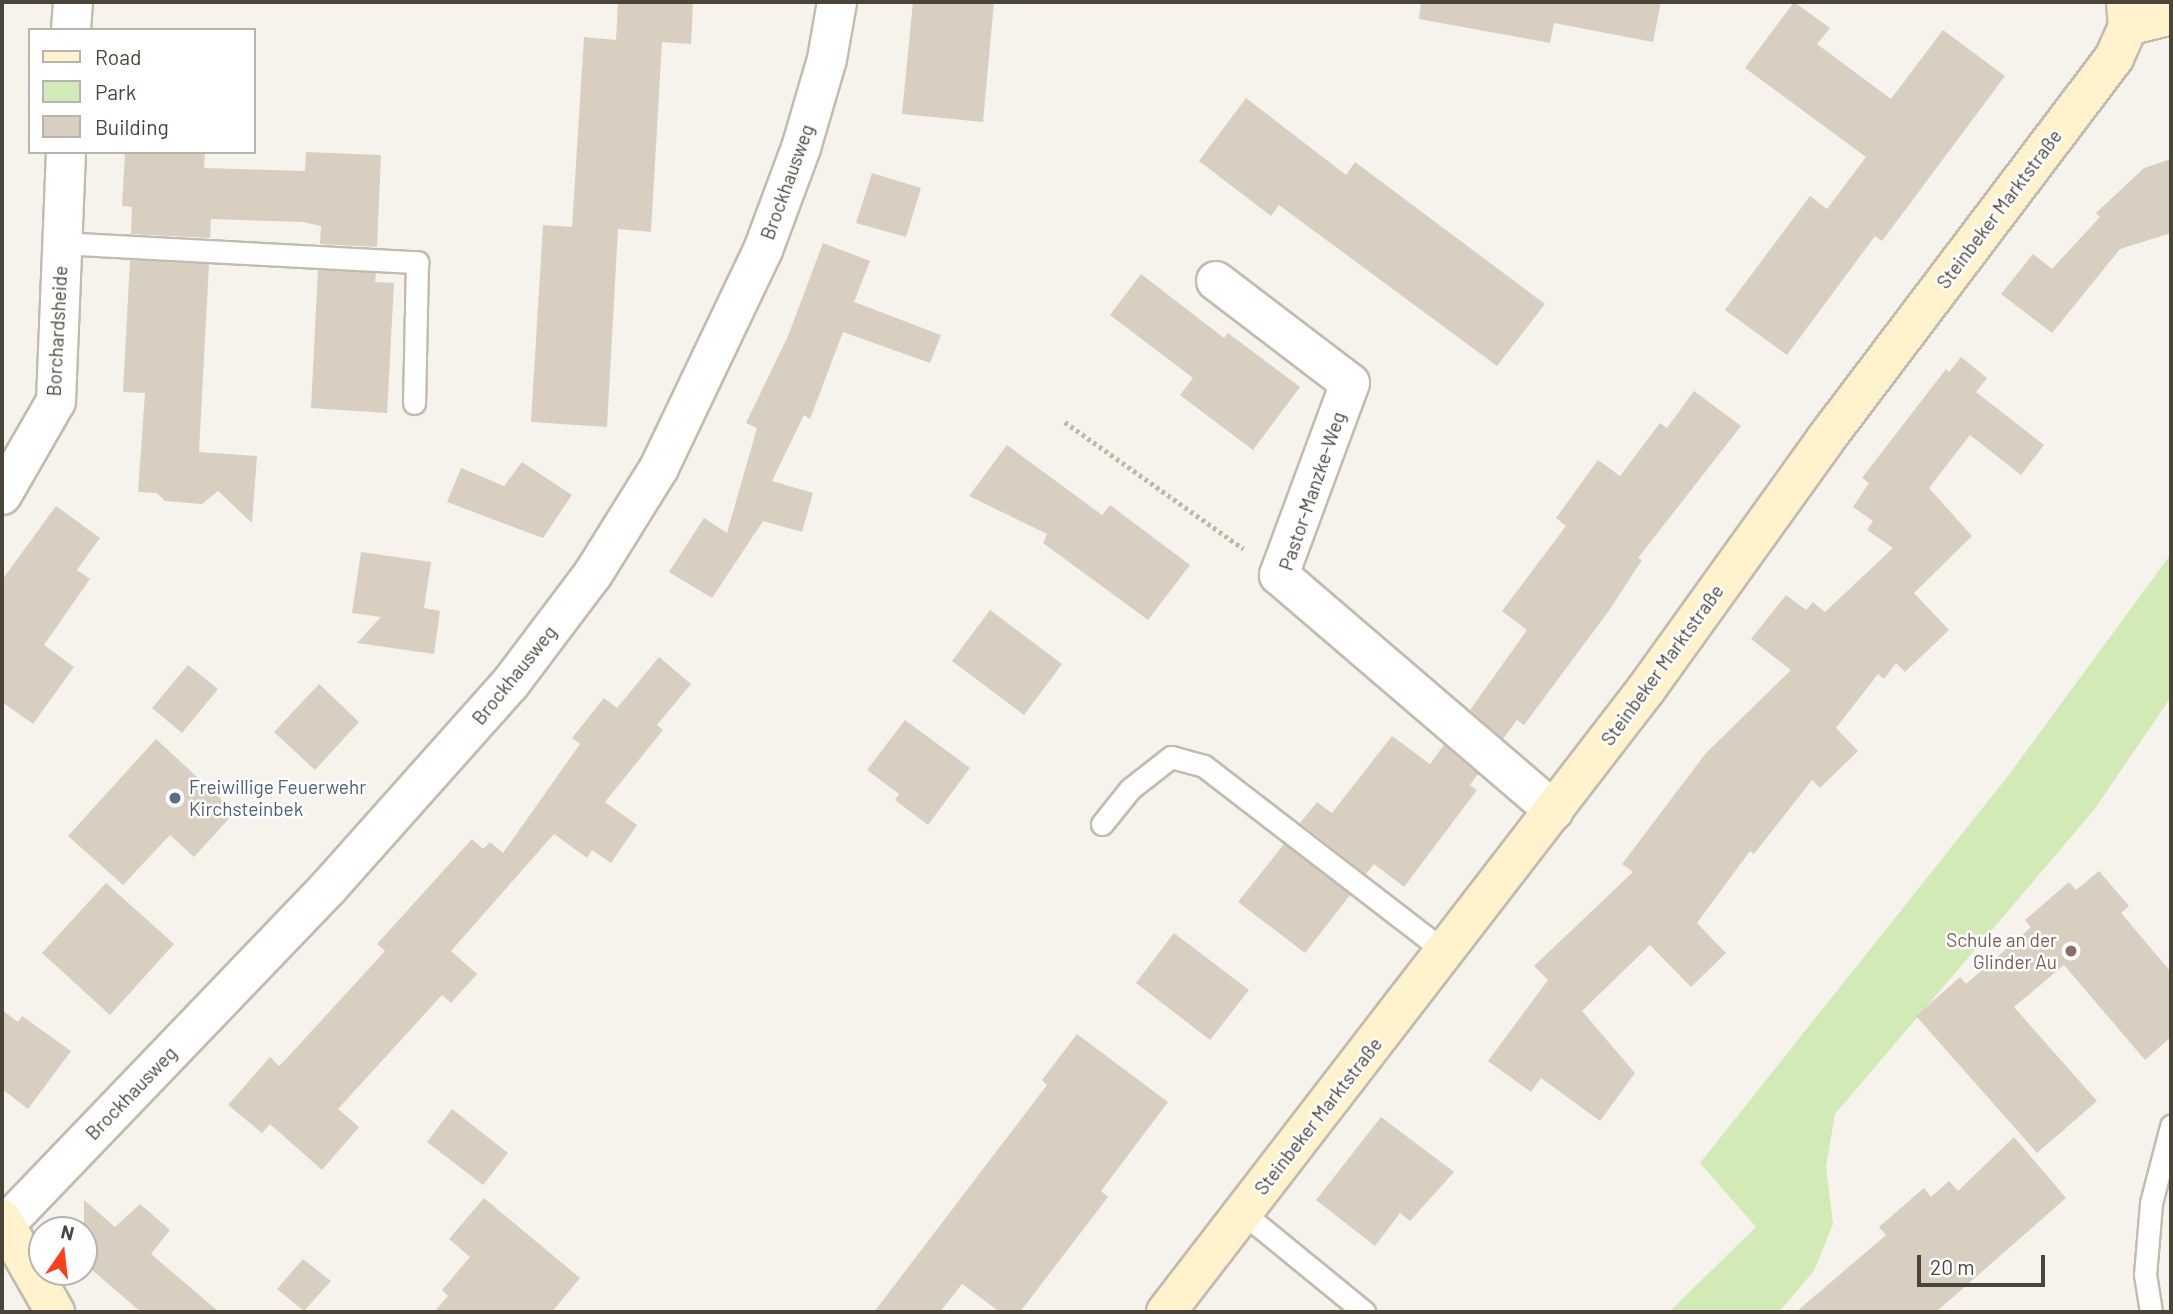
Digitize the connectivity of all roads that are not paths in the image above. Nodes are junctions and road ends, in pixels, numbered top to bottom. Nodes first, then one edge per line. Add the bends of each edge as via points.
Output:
1 (73, 2) edge
2 (837, 2) edge
3 (2127, 14) edge
4 (2171, 15) edge
5 (71, 28) edge
6 (65, 154) edge
7 (61, 243) junction
8 (1216, 281) dead end
9 (414, 403) dead end
10 (2, 495) edge
11 (1554, 811) junction
12 (1102, 824) dead end
13 (1447, 953) junction
14 (2171, 1126) edge
15 (1242, 1212) junction
16 (3, 1224) edge
17 (55, 1312) edge
18 (1166, 1312) edge
19 (1364, 1312) edge
20 (2151, 1312) edge

1 - 5 street
2 - 16 street, Brockhausweg via 827,60 801,148 763,250 659,468 593,574 510,684 329,887
3 - 4 street
3 - 11 street, Steinbeker Marktstraße via 2114,58 1825,440
6 - 7 street, Borchardsheide
7 - 9 lane via 418,262
7 - 10 street, Borchardsheide via 56,401
8 - 11 street, Pastor-Manzke-Weg via 1350,383 1279,575
11 - 13 street, Steinbeker Marktstraße
12 - 13 lane via 1130,789 1171,757 1204,765
13 - 15 street, Steinbeker Marktstraße
14 - 20 lane via 2151,1203 2145,1275
15 - 18 street, Steinbeker Marktstraße
15 - 19 lane
16 - 17 street

